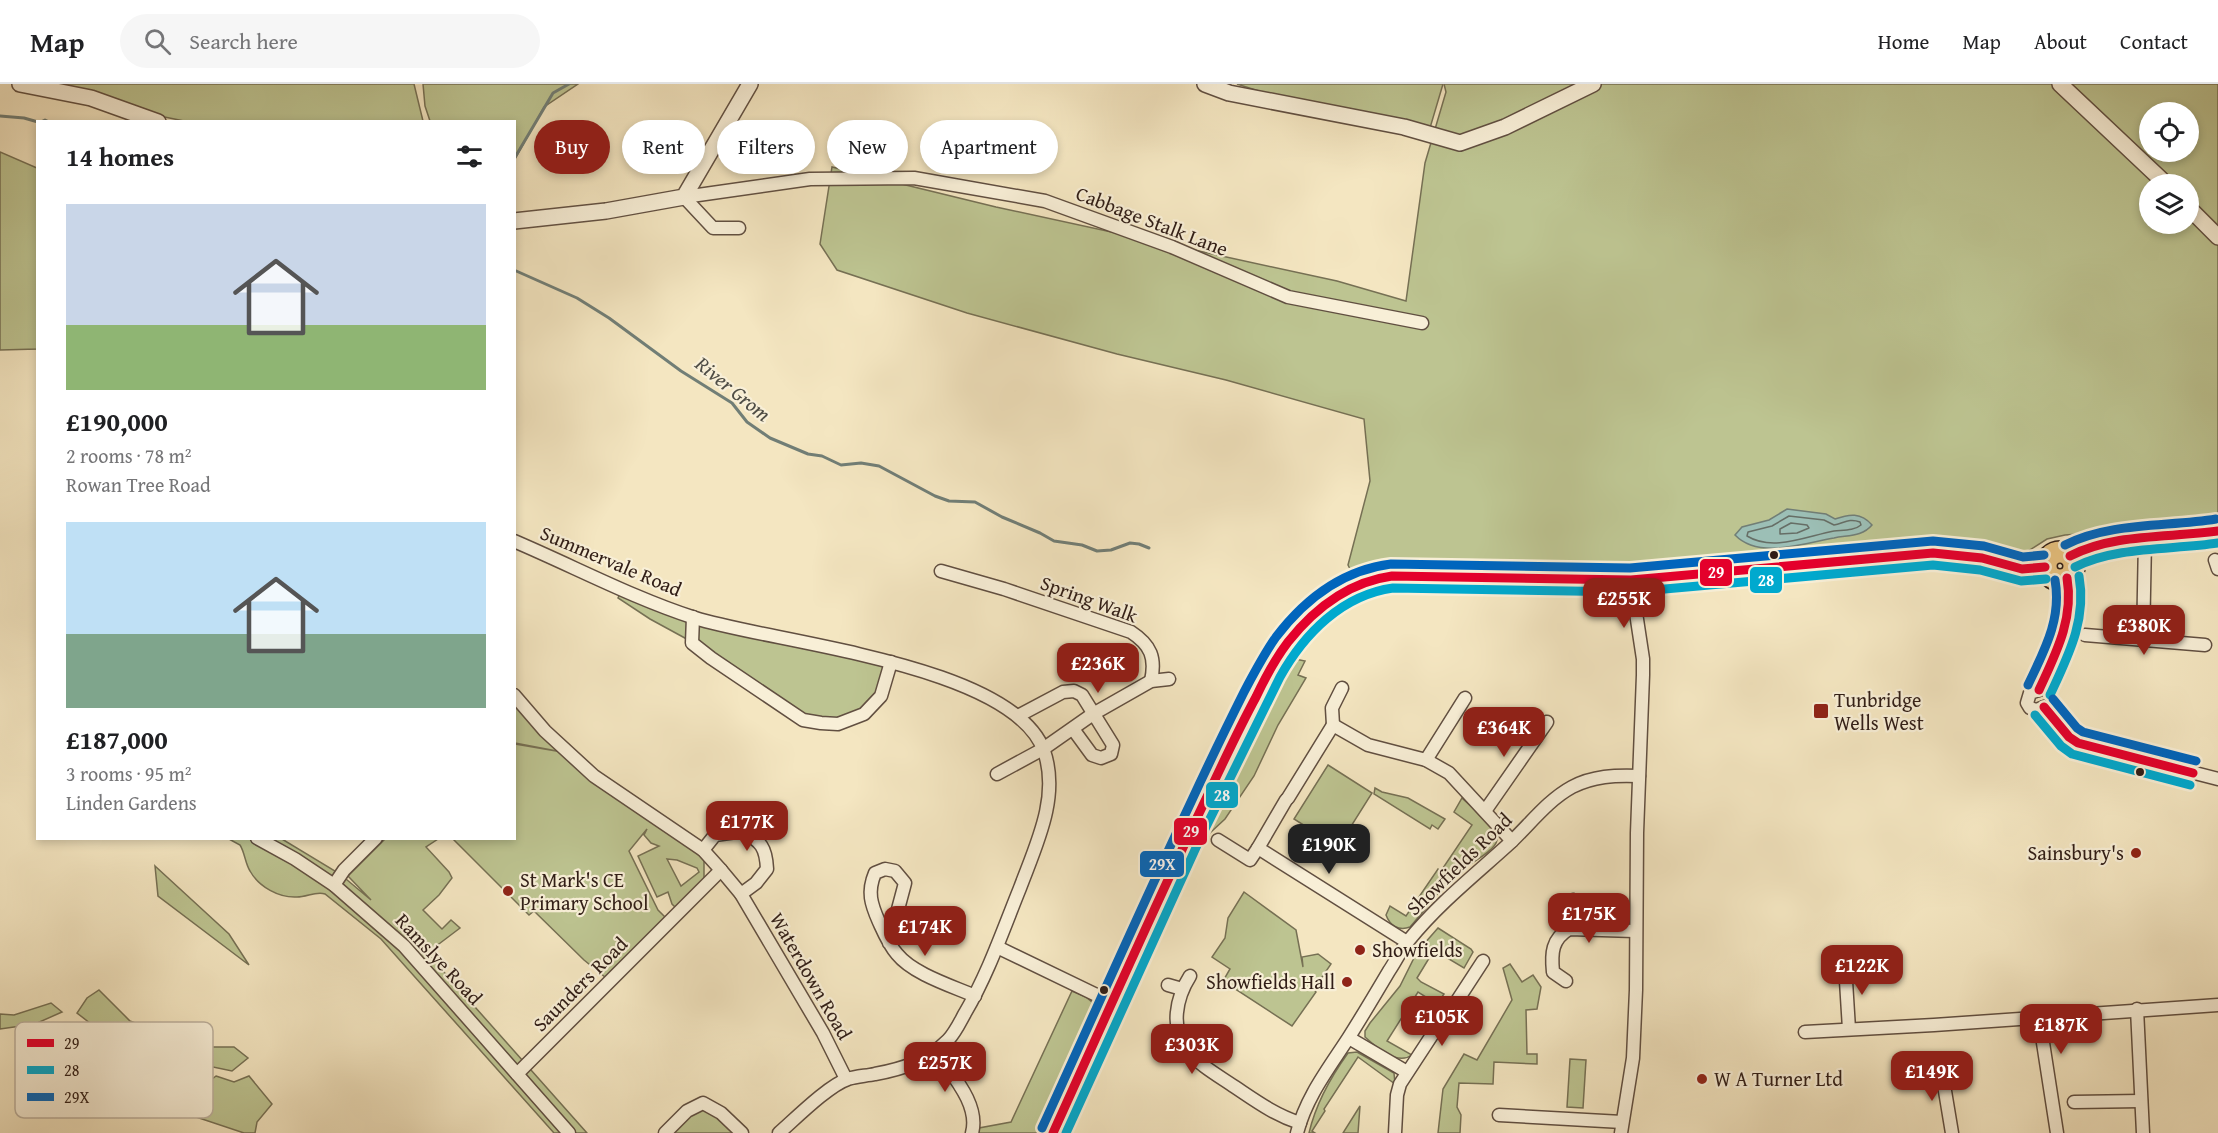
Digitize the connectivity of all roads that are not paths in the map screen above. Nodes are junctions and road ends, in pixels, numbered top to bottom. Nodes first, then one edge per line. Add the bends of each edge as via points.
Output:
1 (20, 84) edge
2 (750, 84) edge
3 (1205, 84) edge
4 (1593, 84) edge
5 (2061, 84) edge
6 (152, 120) edge
7 (2156, 174) edge
8 (684, 196) junction
9 (2199, 218) edge
10 (516, 221) edge
11 (739, 228) dead end
12 (2218, 237) edge
13 (1422, 323) dead end
14 (2218, 531) edge
15 (2145, 540) junction
16 (516, 542) edge
17 (2070, 556) junction
18 (2045, 567) junction
19 (941, 571) dead end
20 (2067, 578) junction
21 (1631, 580) junction
22 (693, 617) junction
23 (2085, 635) dead end
24 (2143, 641) junction
25 (2205, 645) dead end
26 (891, 662) junction
27 (1169, 679) dead end
28 (1151, 681) junction
29 (1342, 688) dead end
30 (1465, 698) dead end
31 (516, 699) edge
32 (1093, 714) junction
33 (1017, 716) junction
34 (1547, 722) dead end
35 (1334, 726) junction
36 (1073, 729) junction
37 (1043, 749) junction
38 (1426, 760) junction
39 (998, 774) dead end
40 (1639, 776) junction
41 (2218, 779) edge
42 (1485, 811) junction
43 (261, 840) edge
44 (374, 840) edge
45 (1218, 840) dead end
46 (1512, 841) junction
47 (1257, 848) junction
48 (703, 850) junction
49 (722, 870) junction
50 (334, 885) junction
51 (741, 894) junction
52 (1573, 900) dead end
53 (1569, 929) junction
54 (1635, 931) junction
55 (1407, 942) junction
56 (889, 943) junction
57 (997, 947) junction
58 (1483, 960) dead end
59 (1845, 965) dead end
60 (1190, 976) dead end
61 (1566, 981) dead end
62 (1168, 985) dead end
63 (1182, 989) junction
64 (975, 996) junction
65 (1113, 1003) junction
66 (2218, 1005) edge
67 (2137, 1009) junction
68 (2039, 1017) junction
69 (1849, 1029) junction
70 (1805, 1032) dead end
71 (1349, 1038) junction
72 (936, 1051) junction
73 (1941, 1067) dead end
74 (1407, 1072) junction
75 (517, 1074) junction
76 (846, 1079) junction
77 (2141, 1101) junction
78 (2074, 1102) dead end
79 (1499, 1115) dead end
80 (1622, 1127) edge
81 (1298, 1128) edge
82 (569, 1133) edge
83 (665, 1133) edge
84 (742, 1133) edge
85 (780, 1133) edge
86 (972, 1133) edge
87 (1053, 1133) edge
88 (1395, 1133) edge
89 (1952, 1133) edge
90 (2058, 1133) edge
91 (2143, 1133) edge

1 - 6 street via 91,98
2 - 8 street
3 - 4 street via 1229,93 1401,127 1460,143 1505,127
5 - 7 street
8 - 10 street via 606,211
8 - 11 street via 713,228
8 - 13 street, Cabbage Stalk Lane via 810,179 914,178 1045,201 1172,247 1288,297
9 - 12 street
14 - 15 highway
15 - 17 highway via 2077,550
15 - 24 street
16 - 22 street, Summervale Road via 621,590
17 - 18 highway via 2056,552 2048,557
17 - 20 highway via 2073,569
18 - 20 highway via 2052,578
18 - 21 highway via 2022,570 1982,558 1933,553
19 - 28 street, Spring Walk via 1002,595 1131,632 1144,640 1152,655
20 - 41 street via 2071,591 2067,627 2039,690 2030,693 2030,708 2044,707 2078,743
21 - 40 street via 1643,659
21 - 65 highway via 1377,577 1353,585 1322,608 1284,646 1236,734
22 - 26 street, Summervale Road
22 - 26 street, Summervale Road via 692,643 803,720 838,724 864,714 881,696
23 - 24 street
24 - 25 street
26 - 33 street, Summervale Road via 963,687
27 - 28 street
28 - 32 street
29 - 35 street via 1332,708
30 - 38 street
31 - 48 street, Waterdown Road via 594,776
32 - 33 street via 1082,695 1063,692
32 - 36 street
32 - 36 street via 1109,735 1111,754 1101,758 1092,755
33 - 37 street, Summervale Road
34 - 42 street
35 - 38 street via 1368,745
35 - 47 street
36 - 37 street
37 - 39 street
37 - 57 street, Summervale Road via 1049,793 1043,825
38 - 42 street via 1449,773
40 - 46 street, Showfields Road via 1613,775 1572,788
40 - 54 street
42 - 46 street
43 - 50 street, Ramslye Road
44 - 50 street
45 - 47 street via 1250,860
46 - 55 street, Showfields Road via 1459,887
47 - 55 street
48 - 49 street, Waterdown Road
48 - 51 street via 715,835 743,831 758,840 766,854 767,869
49 - 51 street, Waterdown Road
49 - 75 street, Saunders Road
50 - 75 street, Ramslye Road via 404,946
51 - 76 street, Waterdown Road via 823,1032
52 - 53 street
53 - 54 street
53 - 61 street via 1554,944 1551,959 1553,972
54 - 80 street via 1633,1058
55 - 71 street, Showfields Road
56 - 56 street via 870,902 870,884 875,873 885,869 896,871 906,883
56 - 64 street via 913,968
57 - 64 street, Summervale Road
57 - 65 street
58 - 74 street
59 - 69 street
60 - 63 street
62 - 63 street
63 - 81 street via 1177,1024 1188,1051 1209,1070
64 - 72 street, Summervale Road via 950,1038
65 - 87 highway
66 - 67 street
67 - 68 street
67 - 77 street
68 - 69 street
68 - 90 street
69 - 70 street
71 - 74 street
71 - 81 street, Showfields Road via 1324,1074
72 - 76 street, Summervale Road via 907,1068
72 - 86 street via 969,1101 975,1122
73 - 89 street
74 - 88 street via 1397,1095
75 - 82 street, Ramslye Road
76 - 85 street
77 - 78 street
77 - 91 street
79 - 80 street
83 - 84 street via 687,1111 703,1103 721,1113

